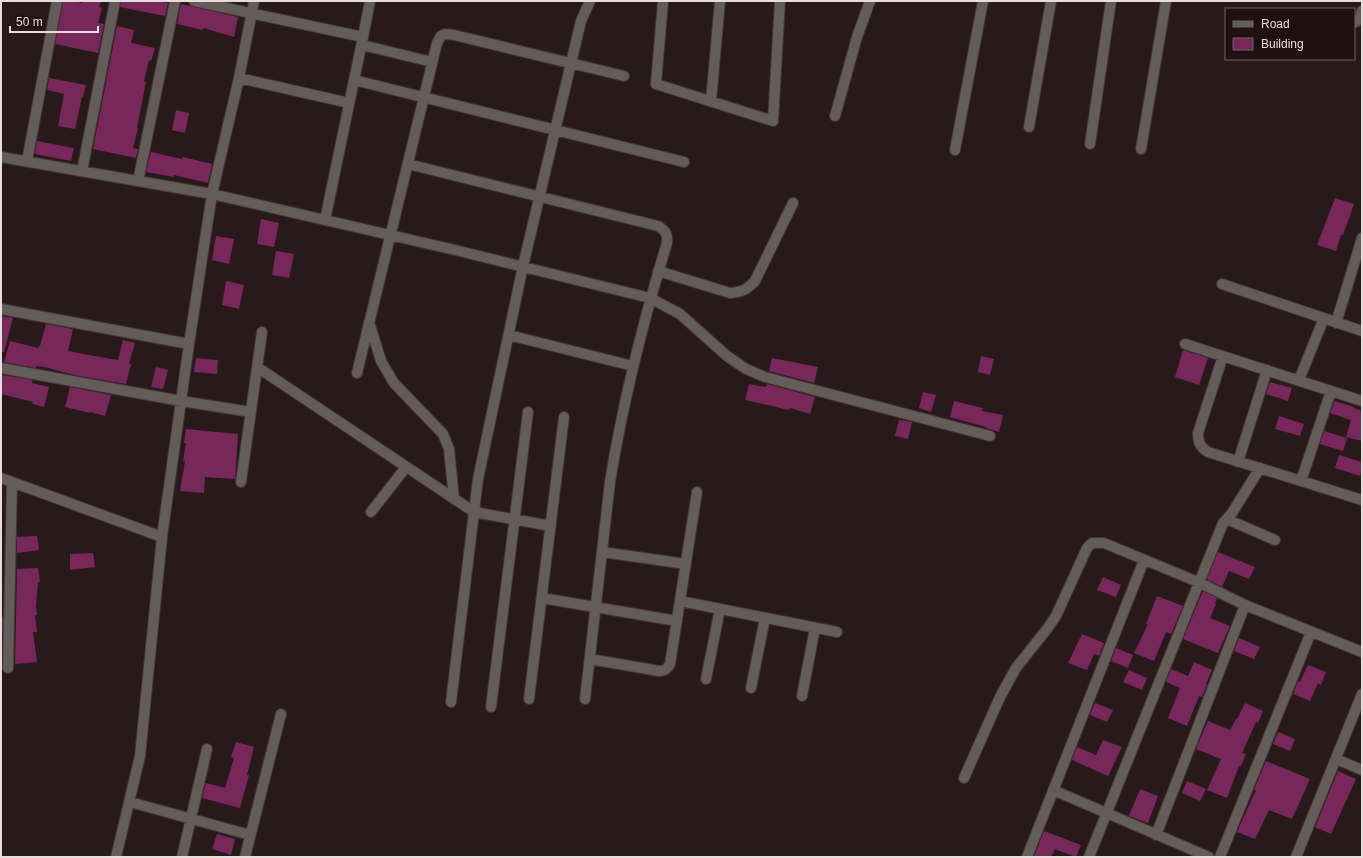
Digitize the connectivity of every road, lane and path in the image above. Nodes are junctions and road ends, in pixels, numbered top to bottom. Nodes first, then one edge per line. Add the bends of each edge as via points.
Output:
1 (57, 1) edge
2 (115, 1) edge
3 (175, 1) edge
4 (194, 1) edge
5 (254, 1) edge
6 (370, 1) edge
7 (590, 1) edge
8 (663, 1) edge
9 (720, 1) edge
10 (780, 1) edge
11 (870, 1) edge
12 (983, 1) edge
13 (1051, 1) edge
14 (1111, 1) edge
15 (1166, 1) edge
16 (1362, 11) edge
17 (252, 13) junction
18 (1355, 22) edge
19 (363, 41) junction
20 (432, 62) junction
21 (571, 63) junction
22 (624, 76) dead end
23 (240, 78) junction
24 (354, 80) junction
25 (424, 97) junction
26 (711, 102) junction
27 (349, 103) junction
28 (835, 116) dead end
29 (1029, 127) dead end
30 (555, 130) junction
31 (1090, 144) dead end
32 (1141, 149) dead end
33 (955, 150) dead end
34 (1, 157) edge
35 (27, 161) junction
36 (684, 162) dead end
37 (408, 164) junction
38 (82, 171) junction
39 (138, 181) junction
40 (212, 194) junction
41 (540, 197) junction
42 (793, 203) dead end
43 (325, 220) junction
44 (390, 234) junction
45 (1362, 238) edge
46 (1360, 250) edge
47 (523, 266) junction
48 (658, 271) junction
49 (1222, 284) dead end
50 (650, 298) junction
51 (1, 309) edge
52 (1324, 318) junction
53 (369, 322) junction
54 (1336, 322) junction
55 (1362, 331) edge
56 (262, 332) dead end
57 (508, 336) junction
58 (189, 344) junction
59 (1185, 344) dead end
60 (1222, 356) junction
61 (633, 366) junction
62 (257, 367) junction
63 (1, 368) edge
64 (1267, 370) junction
65 (356, 373) dead end
66 (1299, 380) junction
67 (1331, 391) junction
68 (181, 401) junction
69 (1362, 401) edge
70 (251, 412) junction
71 (528, 412) dead end
72 (564, 418) dead end
73 (990, 436) dead end
74 (1238, 462) junction
75 (406, 467) junction
76 (1260, 468) junction
77 (1, 478) edge
78 (1301, 481) junction
79 (12, 482) junction
80 (242, 482) dead end
81 (697, 492) dead end
82 (454, 499) junction
83 (1362, 500) edge
84 (371, 512) dead end
85 (474, 512) junction
86 (515, 520) junction
87 (1226, 520) junction
88 (551, 526) junction
89 (162, 537) junction
90 (1276, 540) dead end
91 (602, 552) junction
92 (1144, 560) junction
93 (686, 564) junction
94 (1198, 582) junction
95 (542, 598) junction
96 (680, 601) junction
97 (1245, 605) junction
98 (595, 607) junction
99 (720, 609) junction
100 (766, 618) junction
101 (677, 621) junction
102 (816, 628) junction
103 (837, 632) dead end
104 (1311, 632) junction
105 (1362, 652) edge
106 (590, 658) junction
107 (8, 668) dead end
108 (706, 679) dead end
109 (751, 688) dead end
110 (1362, 694) edge
111 (802, 696) dead end
112 (529, 699) dead end
113 (585, 699) dead end
114 (451, 702) dead end
115 (492, 707) dead end
116 (281, 714) dead end
117 (207, 749) dead end
118 (1336, 758) junction
119 (1362, 770) edge
120 (964, 778) dead end
121 (1053, 790) junction
122 (130, 802) junction
123 (1107, 813) junction
124 (190, 818) junction
125 (250, 835) junction
126 (1156, 835) junction
127 (116, 857) edge
128 (182, 857) edge
129 (245, 857) edge
130 (1027, 857) edge
131 (1089, 857) edge
132 (1209, 857) edge
133 (1220, 857) edge
134 (1296, 857) edge

1 - 35 street
2 - 38 street
3 - 39 street
4 - 17 street
5 - 17 street
6 - 19 street
7 - 21 street via 581,21
8 - 26 street via 656,84
9 - 26 street
10 - 26 street via 773,121
11 - 28 street
12 - 33 street
13 - 29 street
14 - 31 street
15 - 32 street
16 - 18 street via 1360,18
17 - 19 street
17 - 23 street
19 - 20 street
19 - 24 street
20 - 21 street via 437,43 445,34
20 - 25 street
21 - 22 street
21 - 30 street
23 - 27 street
23 - 40 street
24 - 25 street
24 - 27 street
25 - 30 street
25 - 37 street
27 - 43 street
30 - 36 street
30 - 41 street
34 - 35 street
35 - 38 street
37 - 41 street
37 - 44 street
38 - 39 street
39 - 40 street
40 - 43 street
40 - 58 street
41 - 47 street
41 - 48 street via 658,226 664,230 667,243
42 - 48 street via 755,281 748,289 730,293
43 - 44 street
44 - 47 street
44 - 53 street
45 - 46 street
46 - 54 street
47 - 50 street
47 - 57 street
48 - 50 street
49 - 52 street
50 - 61 street
50 - 73 street via 680,314 727,356 746,369 765,377
51 - 58 street
52 - 54 street
52 - 66 street
53 - 65 street
53 - 82 street via 381,361 394,383 443,434 449,449
54 - 55 street
56 - 62 street
57 - 61 street
57 - 85 street via 478,479
58 - 68 street
59 - 60 street
60 - 64 street
60 - 74 street via 1198,433 1198,441 1208,452
61 - 91 street via 610,482
62 - 70 street
62 - 75 street
63 - 68 street
64 - 66 street
64 - 74 street
66 - 67 street
67 - 69 street
67 - 78 street
68 - 70 street
68 - 89 street
70 - 80 street
71 - 86 street
72 - 88 street
74 - 76 street
75 - 82 street
75 - 84 street
76 - 78 street
76 - 87 street
77 - 79 street
78 - 83 street
79 - 89 street
79 - 107 street
81 - 93 street
82 - 85 street
85 - 86 street
85 - 114 street
86 - 88 street
86 - 115 street
87 - 90 street
87 - 94 street via 1220,527
88 - 95 street
89 - 122 street via 140,756
91 - 93 street
91 - 98 street
92 - 94 street
92 - 120 street via 1104,543 1092,542 1087,548 1056,616 1016,668 1000,697
92 - 121 street
93 - 96 street
94 - 97 street
94 - 123 street
95 - 98 street
95 - 112 street
96 - 99 street
96 - 101 street
97 - 104 street
97 - 126 street
98 - 101 street
98 - 106 street
99 - 100 street
99 - 108 street
100 - 102 street
100 - 109 street
101 - 106 street via 670,664 664,671
102 - 103 street
102 - 111 street
104 - 105 street
104 - 133 street
106 - 113 street
110 - 118 street
116 - 125 street
117 - 124 street
118 - 119 street
118 - 134 street
121 - 123 street
121 - 130 street
122 - 124 street
122 - 127 street
123 - 126 street
123 - 131 street
124 - 125 street
124 - 128 street
125 - 129 street
126 - 132 street

